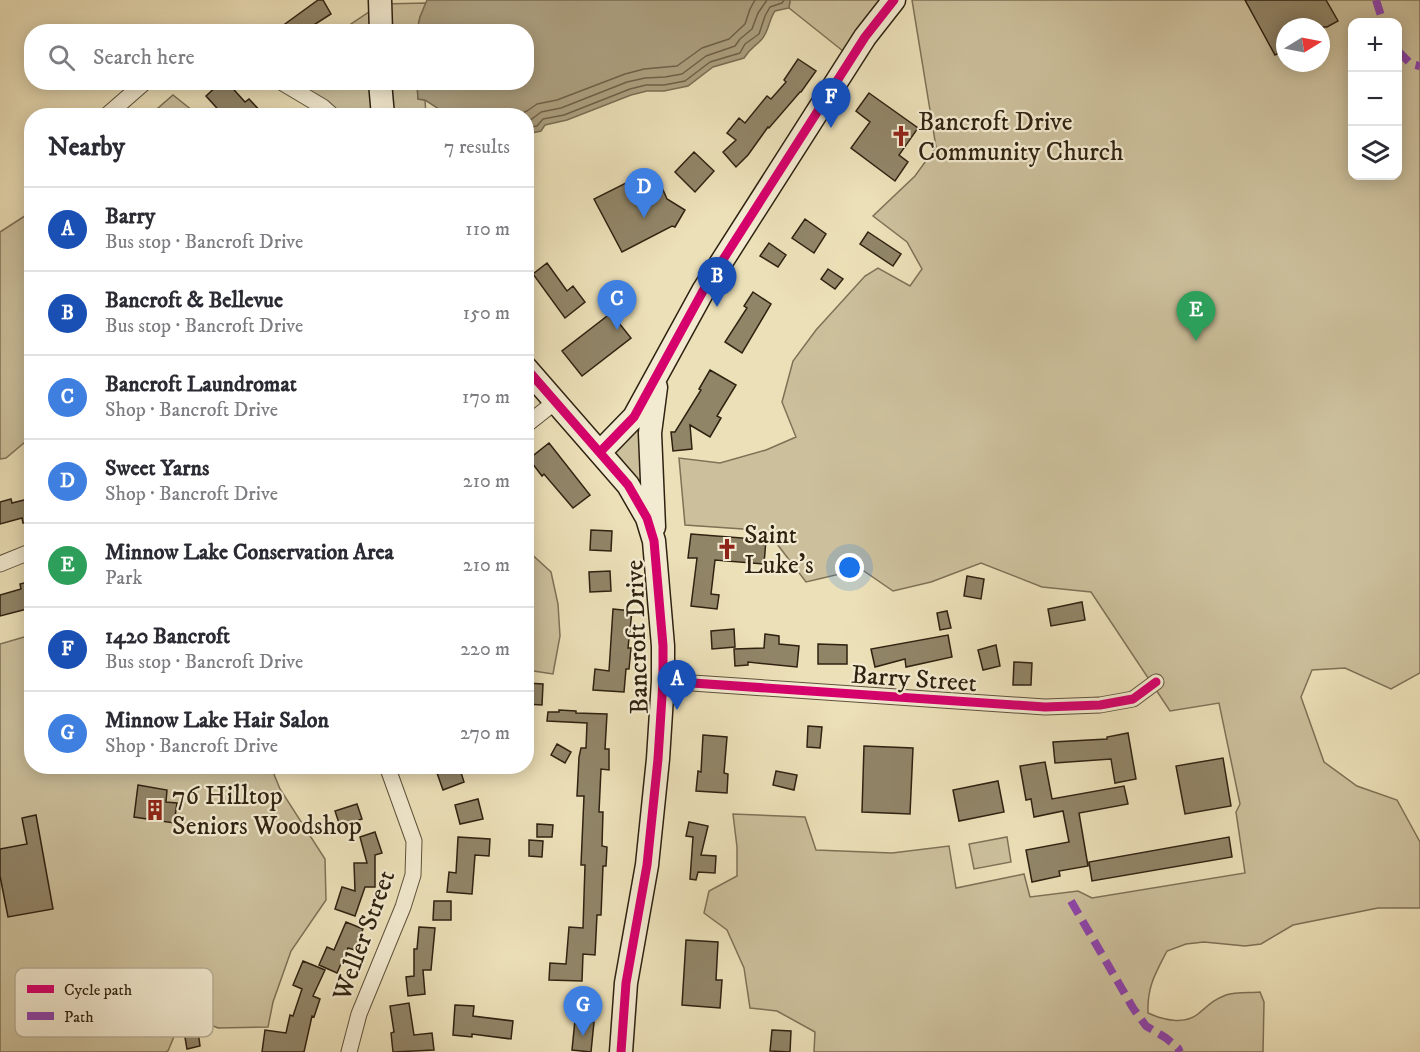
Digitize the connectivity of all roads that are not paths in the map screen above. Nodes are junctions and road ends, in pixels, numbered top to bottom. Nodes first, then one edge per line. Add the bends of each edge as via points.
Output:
1 (380, 0) edge
2 (894, 0) edge
3 (381, 24) edge
4 (136, 90) edge
5 (295, 90) edge
6 (381, 90) edge
7 (115, 108) edge
8 (324, 108) edge
9 (382, 108) edge
10 (658, 374) junction
11 (534, 377) edge
12 (555, 402) junction
13 (534, 418) edge
14 (600, 452) junction
15 (654, 541) junction
16 (24, 554) edge
17 (0, 564) edge
18 (663, 681) junction
19 (1156, 682) dead end
20 (390, 774) edge
21 (349, 1052) edge
22 (621, 1052) edge

1 - 3 main road
2 - 10 main road via 865,37 703,291
4 - 7 street
5 - 8 street
6 - 9 main road
10 - 14 main road via 634,417
10 - 15 main road via 650,433
11 - 12 main road, Bancroft Drive
12 - 13 street
12 - 14 main road, Bancroft Drive
14 - 15 main road, Bancroft Drive via 628,485 647,518
15 - 18 main road, Bancroft Drive
16 - 17 street
18 - 19 street, Barry Street via 1045,707 1133,699
18 - 22 main road, Bancroft Drive via 647,865 626,983
20 - 21 street, Weller Street via 414,841 413,875 359,1014

